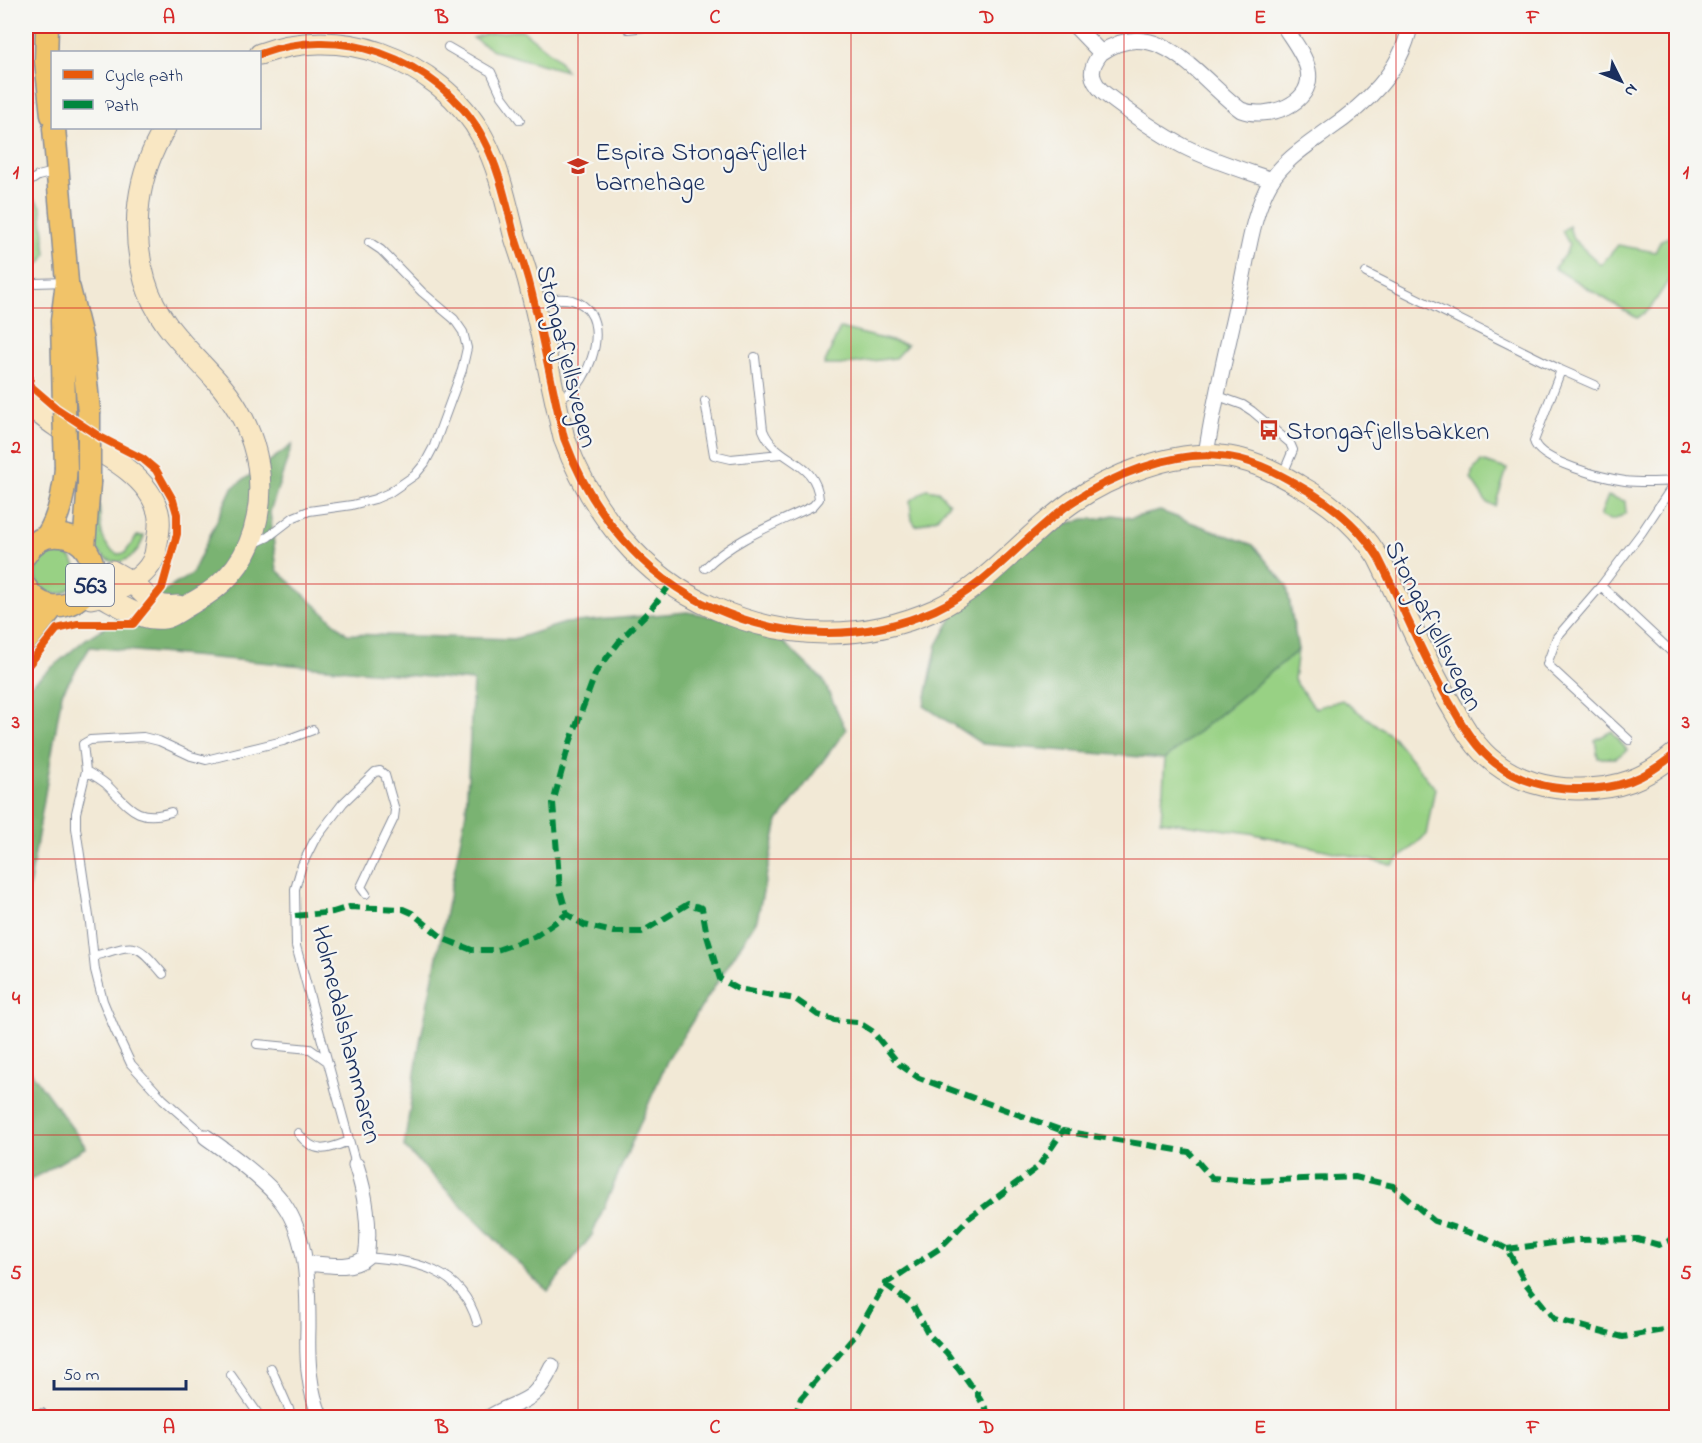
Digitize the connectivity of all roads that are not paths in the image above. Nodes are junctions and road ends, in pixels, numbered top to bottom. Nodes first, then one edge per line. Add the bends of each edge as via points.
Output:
1 (33, 26) edge
2 (47, 26) edge
3 (627, 26) edge
4 (654, 26) edge
5 (1075, 26) edge
6 (1284, 26) edge
7 (1410, 26) edge
8 (448, 47) dead end
9 (1101, 53) junction
10 (261, 54) edge
11 (46, 61) junction
12 (51, 106) edge
13 (520, 120) dead end
14 (54, 129) edge
15 (164, 129) edge
16 (59, 170) junction
17 (1272, 180) junction
18 (26, 184) edge
19 (369, 242) dead end
20 (1366, 273) dead end
21 (26, 281) edge
22 (68, 282) junction
23 (533, 302) junction
24 (755, 357) dead end
25 (1561, 370) junction
26 (1595, 385) dead end
27 (1218, 396) junction
28 (556, 401) junction
29 (705, 401) dead end
30 (26, 403) edge
31 (781, 454) junction
32 (1206, 455) junction
33 (1282, 476) junction
34 (1676, 481) edge
35 (158, 530) junction
36 (47, 537) junction
37 (251, 545) junction
38 (26, 554) edge
39 (96, 562) junction
40 (705, 568) dead end
41 (132, 583) junction
42 (1600, 586) junction
43 (26, 591) edge
44 (102, 596) junction
45 (79, 599) junction
46 (190, 604) junction
47 (53, 607) junction
48 (26, 641) edge
49 (1677, 656) edge
50 (313, 730) dead end
51 (1629, 740) dead end
52 (1677, 753) edge
53 (86, 771) junction
54 (171, 812) dead end
55 (366, 894) dead end
56 (94, 956) junction
57 (163, 974) dead end
58 (257, 1044) dead end
59 (327, 1061) junction
60 (298, 1133) dead end
61 (206, 1137) joint
62 (349, 1141) junction
63 (356, 1165) joint
64 (366, 1257) junction
65 (305, 1263) junction
66 (477, 1322) dead end
67 (552, 1366) dead end
68 (271, 1368) dead end
69 (231, 1375) dead end
70 (261, 1418) edge
71 (293, 1418) edge
72 (321, 1418) edge
73 (488, 1418) edge

1 - 11 main road via 33,38
2 - 11 main road
3 - 4 lane
5 - 9 street
6 - 9 street via 1309,71 1307,85 1292,104 1266,113 1241,110 1179,56 1154,43 1122,43
7 - 17 street via 1402,52 1378,89 1302,149
8 - 13 lane via 491,72
9 - 17 street via 1092,66 1094,80 1128,111 1185,147
10 - 23 street, Stongafjellsvegen via 306,43 348,44 420,71 447,92 477,129 492,156
11 - 12 main road
14 - 16 main road, 563
15 - 37 street via 151,154 140,192 140,261 152,301 168,330 231,398 249,431 256,450 260,485
16 - 18 lane
16 - 22 main road, 563
17 - 27 street via 1256,220
19 - 37 lane via 454,319 463,332 467,348 464,361 434,446 415,475 389,493 375,500 309,511
20 - 25 lane
21 - 22 lane
22 - 36 main road, 563, bridge via 61,338 66,468 63,494
22 - 39 main road, 563, bridge via 82,341
23 - 28 street, Stongafjellsvegen
23 - 28 lane via 573,300 594,319 597,335 593,357 582,380
24 - 31 lane via 762,430
25 - 26 lane
25 - 34 lane via 1534,441 1536,448 1551,458 1623,481
27 - 32 street
27 - 33 lane via 1243,405 1290,443 1293,450
28 - 32 street, Stongafjellsvegen via 564,438 582,478 616,531 649,568 676,590 737,618 817,633 871,631 937,609 981,582 1047,522 1092,490 1144,467
29 - 31 lane via 714,455 731,459
30 - 35 street via 139,480 155,502
31 - 40 lane via 806,470 815,482 819,499 813,506 732,546
32 - 33 street, Stongafjellsvegen via 1241,459
33 - 52 street, Stongafjellsvegen via 1334,507 1367,539 1456,714 1470,737 1496,764 1533,782 1583,790 1635,781
34 - 42 lane
35 - 39 street via 148,552 131,567
35 - 41 street via 156,556
36 - 38 main road, 563 via 32,545
36 - 39 main road, 563 via 67,537
37 - 46 street via 222,583
39 - 41 street
39 - 45 main road, 563 via 90,585
41 - 44 street
41 - 46 street via 151,602 170,607
42 - 49 lane
42 - 51 lane via 1557,637 1547,664
43 - 47 main road, 563
44 - 45 street
44 - 46 street via 141,615 159,618
45 - 47 main road, 563
47 - 48 main road, 563
50 - 53 lane via 207,760 143,737 90,740 83,744
53 - 54 lane via 136,812 155,817
53 - 56 lane via 76,828
55 - 59 lane, Holmedalshammaren via 361,887 395,810 385,775 380,771 343,803 321,830 302,865 295,889 296,946
56 - 57 lane via 136,947
56 - 61 lane via 103,1001 131,1064
58 - 59 lane via 310,1049
59 - 62 lane, Holmedalshammaren
60 - 62 lane via 318,1149
61 - 65 street via 278,1196 296,1229
62 - 63 lane, Holmedalshammaren
63 - 64 street, Holmedalshammaren via 363,1186
64 - 65 street via 352,1264
64 - 66 lane via 421,1265 446,1276 468,1299
65 - 72 street via 309,1373 313,1401
67 - 73 street via 537,1392
68 - 71 lane
69 - 70 lane

